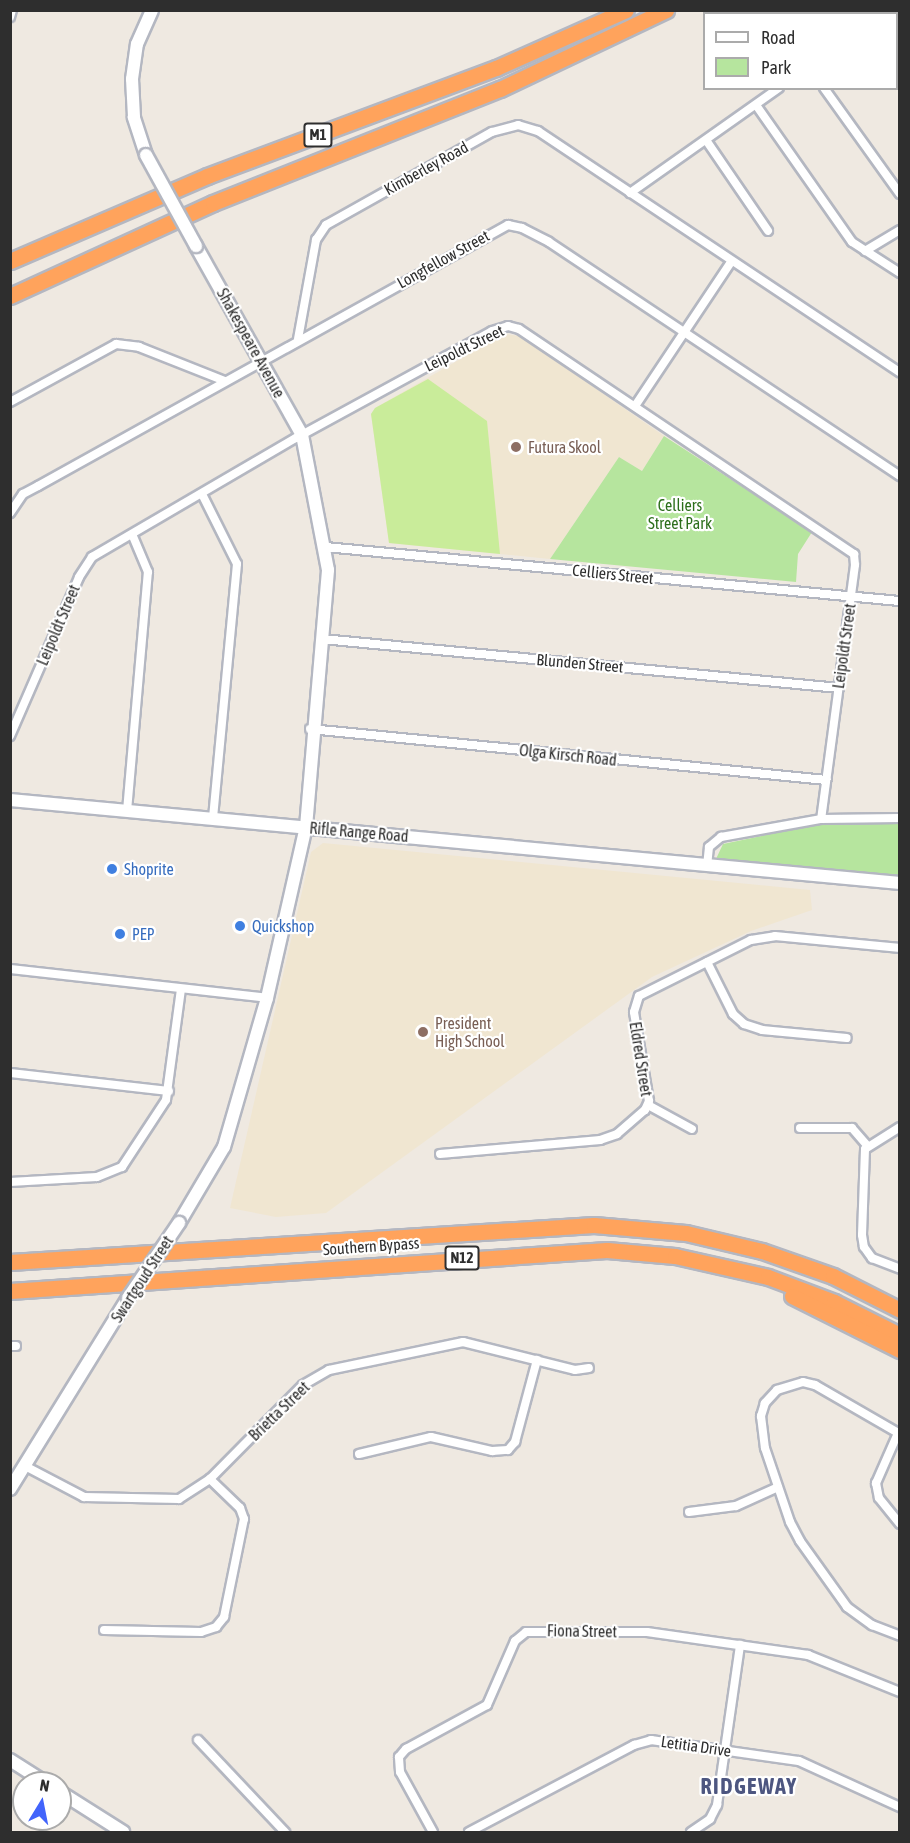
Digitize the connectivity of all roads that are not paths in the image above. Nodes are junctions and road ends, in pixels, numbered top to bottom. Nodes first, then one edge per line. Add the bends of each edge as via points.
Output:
1 (12, 10) edge
2 (152, 10) edge
3 (626, 10) edge
4 (666, 10) edge
5 (10, 17) edge
6 (776, 90) edge
7 (825, 90) edge
8 (756, 105) junction
9 (706, 140) junction
10 (630, 193) junction
11 (900, 194) edge
12 (900, 230) edge
13 (768, 231) dead end
14 (865, 251) junction
15 (10, 261) edge
16 (731, 262) junction
17 (900, 273) edge
18 (10, 296) edge
19 (686, 334) junction
20 (298, 339) junction
21 (261, 363) junction
22 (900, 372) edge
23 (225, 381) junction
24 (10, 402) edge
25 (635, 406) junction
26 (302, 435) junction
27 (900, 476) edge
28 (202, 494) junction
29 (10, 513) edge
30 (132, 534) junction
31 (326, 547) junction
32 (851, 598) junction
33 (900, 601) edge
34 (322, 639) junction
35 (839, 688) junction
36 (313, 730) junction
37 (10, 736) edge
38 (825, 780) junction
39 (10, 800) edge
40 (127, 811) junction
41 (900, 818) edge
42 (213, 819) junction
43 (821, 819) junction
44 (302, 827) junction
45 (706, 866) junction
46 (900, 883) edge
47 (900, 948) edge
48 (707, 962) junction
49 (10, 969) edge
50 (181, 988) junction
51 (264, 998) junction
52 (847, 1038) dead end
53 (10, 1073) edge
54 (169, 1091) junction
55 (648, 1105) junction
56 (900, 1127) edge
57 (801, 1128) dead end
58 (692, 1129) dead end
59 (867, 1145) junction
60 (440, 1154) dead end
61 (10, 1182) edge
62 (675, 1257) junction
63 (10, 1262) edge
64 (900, 1269) edge
65 (10, 1291) edge
66 (900, 1308) edge
67 (900, 1335) edge
68 (900, 1350) edge
69 (537, 1360) junction
70 (589, 1368) dead end
71 (899, 1433) edge
72 (359, 1454) dead end
73 (25, 1466) junction
74 (210, 1479) junction
75 (778, 1487) junction
76 (10, 1489) edge
77 (689, 1512) dead end
78 (900, 1524) edge
79 (104, 1630) dead end
80 (900, 1636) edge
81 (740, 1645) junction
82 (900, 1692) edge
83 (198, 1740) dead end
84 (724, 1750) junction
85 (10, 1760) edge
86 (27, 1771) edge
87 (72, 1800) edge
88 (900, 1807) edge
89 (123, 1833) edge
90 (285, 1833) edge
91 (433, 1833) edge
92 (469, 1833) edge
93 (691, 1833) edge

1 - 5 street
2 - 21 street, Shakespeare Avenue, bridge via 138,44 131,85 135,124 146,155
3 - 15 highway, M1 via 496,68 196,180
4 - 18 highway, M1 via 500,88 213,203
6 - 8 street
7 - 11 street
8 - 9 street
8 - 14 street via 843,231
9 - 10 street
9 - 13 street
10 - 16 street, Kimberley Road
10 - 20 street, Kimberley Road via 538,131 518,125 498,129 326,225 316,240
12 - 14 street
14 - 17 street
16 - 19 street
16 - 22 street, Kimberley Road
19 - 20 street, Longfellow Street via 549,242 508,225
19 - 25 street
19 - 27 street, Longfellow Street
20 - 21 street, Longfellow Street
21 - 23 street, Longfellow Street
21 - 26 street, Shakespeare Avenue
23 - 24 street via 139,347 116,344
23 - 29 street, Longfellow Street via 23,494
25 - 26 street, Leipoldt Street via 519,329 504,326
25 - 32 street, Leipoldt Street via 846,546 855,559
26 - 28 street, Leipoldt Street
26 - 31 street, Shakespeare Avenue
28 - 30 street, Leipoldt Street
28 - 42 street via 237,564
30 - 37 street, Leipoldt Street via 98,553 81,572
30 - 40 street via 148,572
31 - 32 street, Celliers Street
31 - 34 street, Shakespeare Avenue
32 - 33 street, Celliers Street
32 - 35 street, Leipoldt Street
34 - 35 street, Blunden Street
34 - 36 street, Shakespeare Avenue
35 - 38 street, Leipoldt Street
36 - 38 street, Olga Kirsch Road
36 - 44 street, Shakespeare Avenue
38 - 43 street, Leipoldt Street
39 - 40 street, Rifle Range Road
40 - 42 street, Rifle Range Road
41 - 43 street
42 - 44 street, Rifle Range Road
43 - 45 street via 717,839 709,847
44 - 45 street, Rifle Range Road
44 - 51 street, Swartgoud Street
45 - 46 street, Rifle Range Road
47 - 48 street, Eldred Street via 768,936
48 - 52 street via 733,1014 744,1024 762,1030
48 - 55 street, Eldred Street via 651,987 636,1000 634,1012
49 - 50 street
50 - 51 street
50 - 54 street
51 - 73 street, Swartgoud Street, bridge via 224,1147
53 - 54 street
54 - 61 street via 156,1120 117,1172 97,1177
55 - 58 street
55 - 60 street, Eldred Street via 606,1140
56 - 59 street
57 - 59 street via 852,1128
59 - 64 street via 864,1247 879,1262
62 - 65 highway, Southern Bypass / N12 via 566,1250
62 - 67 highway, Southern Bypass / N12 via 736,1268 796,1287
62 - 68 highway via 801,1300
63 - 66 highway, Southern Bypass / N12 via 594,1225 647,1228 723,1240 802,1263
69 - 70 street, Brietta Street via 575,1370
69 - 72 street via 515,1442 508,1450 492,1451 431,1437
69 - 74 street, Brietta Street via 463,1342 323,1372 296,1392
71 - 75 street via 815,1385 798,1382 782,1386 765,1404 760,1421
71 - 78 street via 876,1483 879,1498
73 - 74 street, Brietta Street via 67,1491 98,1498 178,1499
73 - 76 street, Swartgoud Street
74 - 79 street via 240,1508 244,1519 224,1617 216,1627 201,1632
75 - 77 street via 736,1506
75 - 80 street via 793,1530 839,1598 865,1620
81 - 82 street, Fiona Street via 819,1657
81 - 84 street
81 - 91 street, Fiona Street via 647,1632 522,1634 487,1705 406,1749 399,1757 400,1772
83 - 90 street
84 - 88 street, Letitia Drive via 799,1761
84 - 92 street, Letitia Drive via 640,1742
84 - 93 street via 714,1813
85 - 86 street
87 - 89 street

